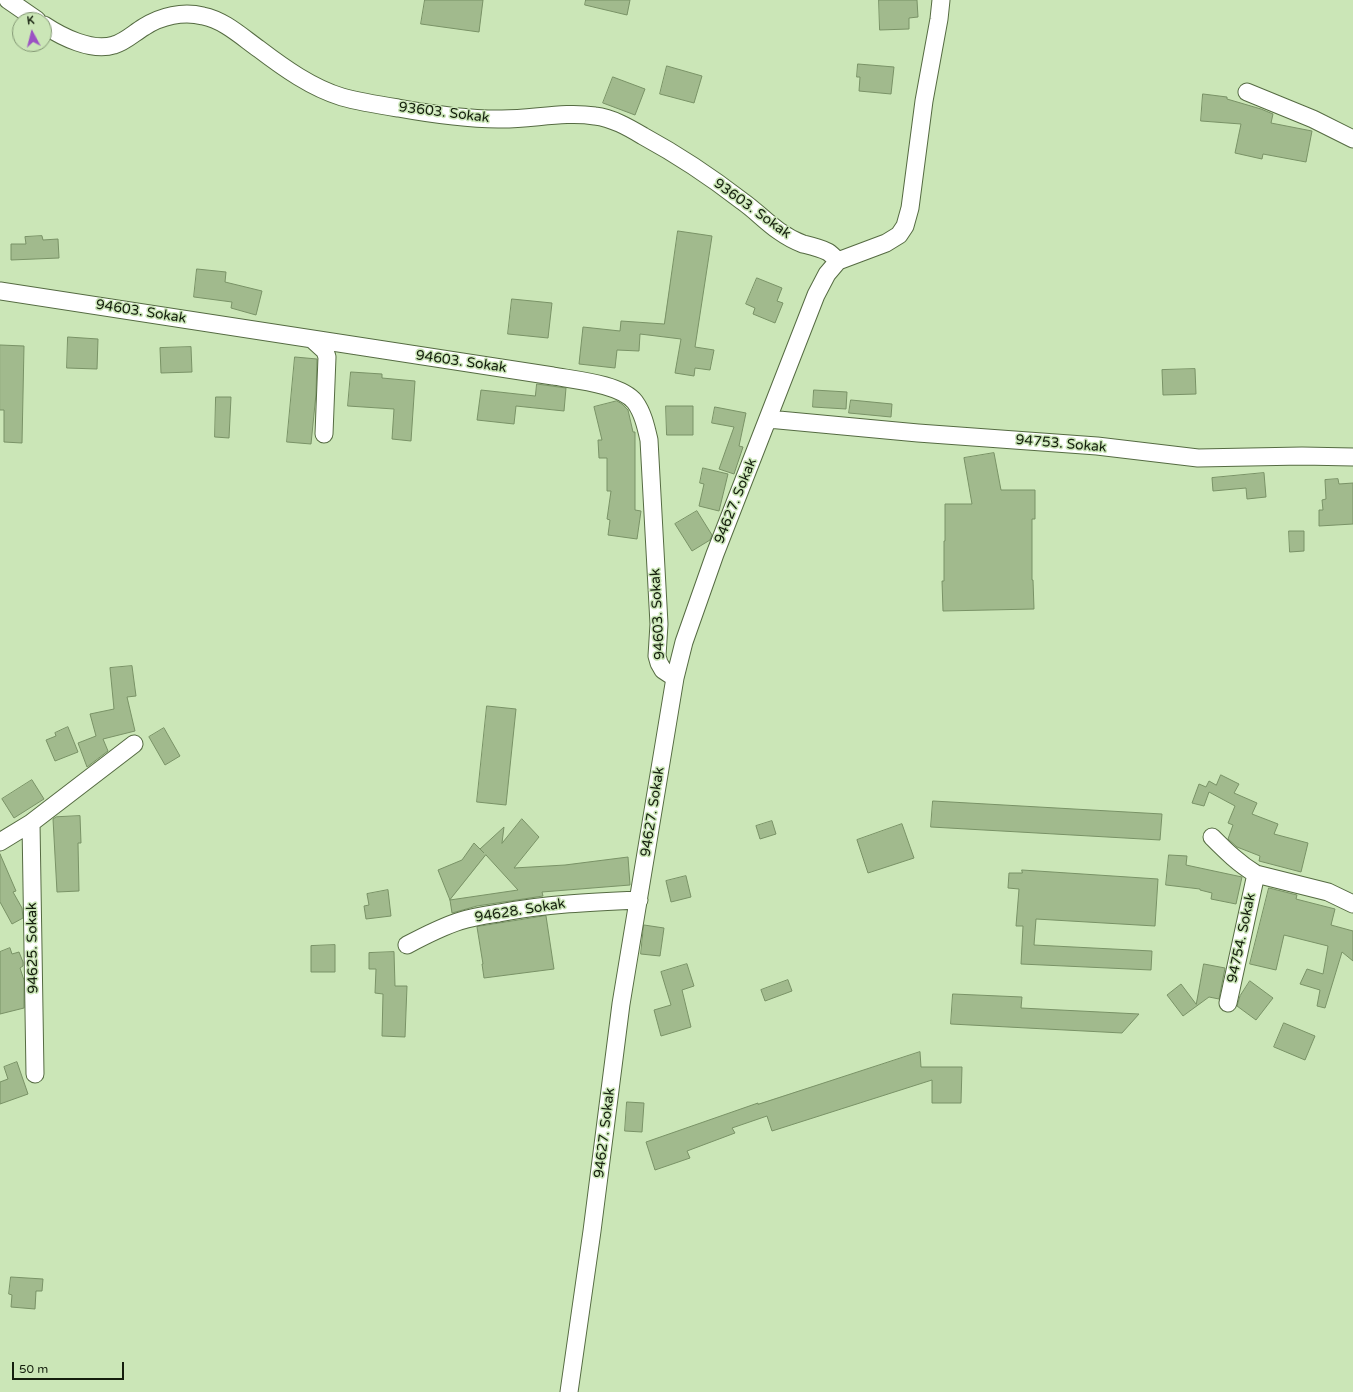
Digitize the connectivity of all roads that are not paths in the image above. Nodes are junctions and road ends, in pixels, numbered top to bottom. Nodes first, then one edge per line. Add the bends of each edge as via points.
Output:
1 (8, 0) edge
2 (940, 0) edge
3 (25, 12) edge
4 (52, 29) edge
5 (1247, 92) dead end
6 (1353, 139) edge
7 (838, 261) junction
8 (0, 291) edge
9 (313, 340) junction
10 (768, 419) junction
11 (324, 434) dead end
12 (1353, 457) edge
13 (675, 678) junction
14 (134, 744) dead end
15 (31, 823) junction
16 (1212, 837) dead end
17 (0, 842) edge
18 (1256, 874) junction
19 (639, 900) junction
20 (1353, 904) edge
21 (407, 945) dead end
22 (1228, 1003) dead end
23 (35, 1074) dead end
24 (569, 1392) edge

1 - 3 street
2 - 7 street via 910,208 905,226 899,235 886,243
4 - 7 street, 93603. Sokak via 87,45 99,47 114,45 159,18 192,14 205,16 219,22 276,62 313,84 331,94 354,100 430,114 472,118 500,120 576,114 608,119 689,163 779,231 801,243 828,252
5 - 6 street via 1313,119
7 - 10 street, 94627. Sokak via 827,274 816,295
8 - 9 street, 94603. Sokak
9 - 11 street via 325,351 327,357
9 - 13 street, 94603. Sokak via 580,381 619,390 628,395 634,401 645,424 649,440 659,624 657,656 663,670
10 - 12 street, 94753. Sokak via 1097,446 1198,458
10 - 13 street, 94627. Sokak via 715,554 684,642
13 - 19 street, 94627. Sokak
14 - 15 street
15 - 17 street
15 - 23 street, 94625. Sokak
16 - 18 street, 94754. Sokak via 1235,859
18 - 20 street, 94754. Sokak via 1328,892
18 - 22 street, 94754. Sokak
19 - 21 street, 94628. Sokak via 561,904 484,915 461,920
19 - 24 street, 94627. Sokak via 621,1004

